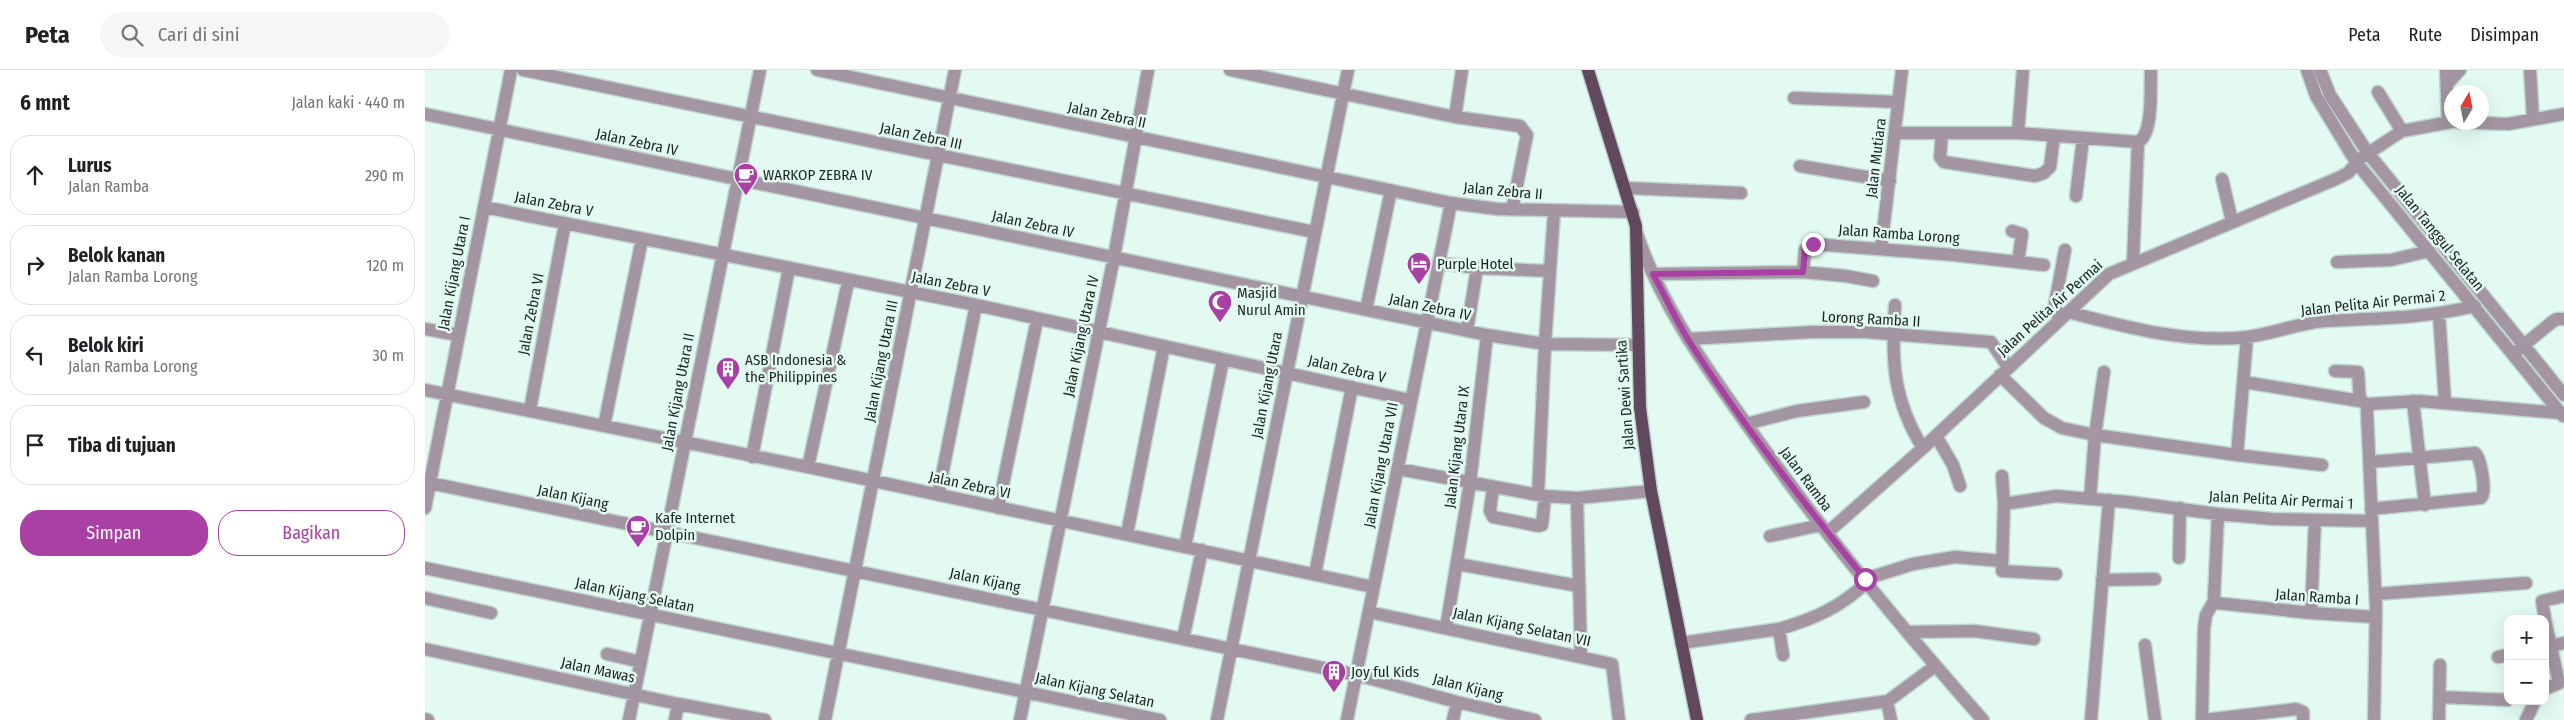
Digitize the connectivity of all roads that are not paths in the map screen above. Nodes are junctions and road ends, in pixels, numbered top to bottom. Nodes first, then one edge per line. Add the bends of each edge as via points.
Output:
1 (511, 70) edge
2 (523, 70) edge
3 (760, 70) edge
4 (817, 70) edge
5 (955, 70) edge
6 (1148, 70) edge
7 (1348, 70) edge
8 (1462, 70) edge
9 (1588, 70) edge
10 (1901, 70) edge
11 (2023, 70) edge
12 (2151, 70) edge
13 (2307, 70) edge
14 (2320, 70) edge
15 (2446, 70) edge
16 (2460, 70) edge
17 (2530, 70) edge
18 (1236, 71) edge
19 (2447, 83) joint
20 (1343, 92) junction
21 (2378, 92) dead end
22 (950, 98) junction
23 (1794, 98) dead end
24 (1898, 102) junction
25 (425, 114) edge
26 (2564, 114) edge
27 (750, 116) junction
28 (1455, 117) junction
29 (2533, 119) junction
30 (2444, 123) edge
31 (2489, 123) edge
32 (498, 130) junction
33 (2402, 131) junction
34 (2018, 132) junction
35 (1895, 133) junction
36 (1942, 134) junction
37 (2054, 136) junction
38 (1136, 138) junction
39 (2083, 138) junction
40 (2138, 142) junction
41 (938, 156) junction
42 (2363, 157) junction
43 (1800, 166) dead end
44 (1325, 177) junction
45 (739, 179) junction
46 (2222, 179) dead end
47 (1889, 181) junction
48 (1627, 188) junction
49 (1391, 190) junction
50 (1741, 193) dead end
51 (1126, 194) junction
52 (2076, 196) dead end
53 (1451, 203) junction
54 (484, 207) junction
55 (1513, 210) junction
56 (1554, 212) junction
57 (1633, 212) junction
58 (925, 218) junction
59 (2233, 222) junction
60 (565, 223) junction
61 (1313, 232) junction
62 (2012, 232) dead end
63 (1637, 234) junction
64 (642, 239) junction
65 (1881, 249) junction
66 (2065, 250) dead end
67 (2446, 250) junction
68 (722, 254) junction
69 (2432, 254) junction
70 (1114, 257) junction
71 (2017, 262) junction
72 (2133, 262) junction
73 (2337, 262) dead end
74 (1439, 263) junction
75 (2044, 264) dead end
76 (789, 268) junction
77 (1477, 268) junction
78 (1550, 271) junction
79 (1803, 272) junction
80 (1653, 274) junction
81 (1873, 281) dead end
82 (848, 282) junction
83 (912, 293) junction
84 (1302, 296) junction
85 (976, 305) junction
86 (1895, 305) dead end
87 (2475, 306) junction
88 (1366, 310) junction
89 (2439, 314) junction
90 (2063, 316) junction
91 (2564, 319) edge
92 (1037, 320) junction
93 (1426, 323) junction
94 (425, 329) edge
95 (1098, 331) junction
96 (1467, 331) junction
97 (458, 335) junction
98 (1487, 335) junction
99 (1893, 336) junction
100 (2247, 337) junction
101 (1688, 339) junction
102 (1545, 344) junction
103 (1637, 345) junction
104 (2524, 345) junction
105 (1164, 346) junction
106 (2513, 355) junction
107 (1223, 360) junction
108 (2004, 371) junction
109 (2335, 371) dead end
110 (1287, 372) junction
111 (2104, 372) dead end
112 (2244, 382) junction
113 (1352, 387) junction
114 (425, 390) edge
115 (448, 395) junction
116 (2564, 395) edge
117 (1410, 400) junction
118 (2413, 401) junction
119 (1864, 402) dead end
120 (2445, 402) junction
121 (2365, 403) junction
122 (530, 410) junction
123 (2562, 415) edge
124 (1746, 424) junction
125 (604, 426) junction
126 (2095, 435) junction
127 (1936, 436) junction
128 (685, 443) junction
129 (1923, 448) junction
130 (2237, 455) junction
131 (752, 457) junction
132 (2420, 459) junction
133 (2369, 462) junction
134 (2323, 465) dead end
135 (808, 467) junction
136 (1398, 468) junction
137 (2001, 476) dead end
138 (875, 481) junction
139 (428, 483) edge
140 (1470, 483) junction
141 (1960, 486) dead end
142 (1493, 487) junction
143 (1651, 491) junction
144 (938, 495) junction
145 (1542, 496) junction
146 (1577, 498) junction
147 (2090, 499) junction
148 (2109, 500) junction
149 (2004, 504) junction
150 (2425, 506) junction
151 (425, 508) edge
152 (998, 508) junction
153 (2180, 508) junction
154 (2218, 514) junction
155 (2371, 515) junction
156 (1059, 520) junction
157 (2315, 520) junction
158 (1824, 529) junction
159 (667, 533) junction
160 (1127, 534) junction
161 (1770, 536) dead end
162 (1185, 547) junction
163 (1202, 550) junction
164 (2179, 558) dead end
165 (1249, 561) junction
166 (2002, 561) junction
167 (1457, 564) junction
168 (425, 568) edge
169 (856, 570) junction
170 (1315, 574) junction
171 (2056, 574) dead end
172 (2155, 578) dead end
173 (2102, 580) junction
174 (1866, 581) junction
175 (2526, 583) dead end
176 (1579, 586) junction
177 (1373, 587) junction
178 (2375, 594) junction
179 (2564, 596) edge
180 (425, 598) edge
181 (2214, 601) junction
182 (1042, 608) junction
183 (1369, 612) junction
184 (491, 613) dead end
185 (2311, 613) junction
186 (2544, 615) edge
187 (651, 616) junction
188 (2375, 617) junction
189 (1446, 628) junction
190 (1779, 628) junction
191 (1908, 632) junction
192 (2549, 632) edge
193 (1183, 639) junction
194 (2035, 639) dead end
195 (1681, 643) junction
196 (2145, 645) dead end
197 (2553, 645) edge
198 (1231, 648) junction
199 (425, 649) edge
200 (840, 652) junction
201 (607, 654) dead end
202 (1783, 655) dead end
203 (1581, 656) junction
204 (641, 662) junction
205 (1935, 666) junction
206 (2440, 666) dead end
207 (2560, 666) edge
208 (1357, 675) junction
209 (2549, 688) edge
210 (1025, 692) junction
211 (635, 694) junction
212 (2439, 697) junction
213 (2504, 700) edge
214 (1457, 702) junction
215 (1887, 702) junction
216 (678, 704) junction
217 (2532, 705) edge
218 (1820, 715) edge
219 (1764, 719) edge
220 (629, 720) edge
221 (675, 720) edge
222 (765, 720) edge
223 (825, 720) edge
224 (1020, 720) edge
225 (1160, 720) edge
226 (1217, 720) edge
227 (1347, 720) edge
228 (1453, 720) edge
229 (1535, 720) edge
230 (1619, 720) edge
231 (1697, 720) edge
232 (1751, 720) edge
233 (1891, 720) edge
234 (1983, 720) edge
235 (2091, 720) edge
236 (2155, 720) edge
237 (2203, 720) edge
238 (2303, 720) edge
239 (2374, 720) edge
240 (2439, 720) edge
241 (2526, 720) edge

1 - 32 street, Jalan Kijang Utara I
2 - 27 street, Jalan Zebra III
3 - 27 street, Jalan Kijang Utara II
4 - 22 street, Jalan Zebra II
5 - 22 street, Jalan Kijang Utara III
6 - 38 street, Jalan Kijang Utara IV
7 - 20 street, Jalan Kijang Utara
8 - 28 street
9 - 48 main road, Jalan Dewi Sartika
10 - 24 street, Jalan Mutiara
11 - 34 street
12 - 40 street via 2149,126 2146,135
13 - 42 street, Jalan Tanggul Selatan via 2316,96
14 - 42 street, Jalan Tanggul Selatan
15 - 19 street
16 - 19 street
17 - 29 street
18 - 20 street
20 - 28 street
20 - 44 street, Jalan Kijang Utara
21 - 33 street
22 - 38 street, Jalan Zebra II
22 - 41 street, Jalan Kijang Utara III
23 - 24 street
24 - 35 street, Jalan Mutiara
25 - 32 street, Jalan Zebra IV
26 - 29 street
27 - 41 street, Jalan Zebra III
27 - 45 street, Jalan Kijang Utara II
28 - 55 street via 1520,126 1524,130 1527,136
29 - 31 street via 2508,124
30 - 33 street
32 - 45 street, Jalan Zebra IV
32 - 54 street, Jalan Kijang Utara I
33 - 42 street, Jalan Pelita Air Permai
34 - 36 street
34 - 37 street
35 - 36 street
35 - 47 street, Jalan Mutiara
36 - 37 street via 1940,157 1944,162 2035,176 2050,167
37 - 39 street
38 - 44 street, Jalan Zebra II
38 - 51 street, Jalan Kijang Utara IV
39 - 40 street
39 - 52 street
40 - 72 street
41 - 51 street, Jalan Zebra III
41 - 58 street, Jalan Kijang Utara III
42 - 59 street, Jalan Pelita Air Permai via 2336,180
42 - 67 street, Jalan Tanggul Selatan
42 - 69 street, Jalan Tanggul Selatan
43 - 47 street
44 - 49 street, Jalan Zebra II
44 - 61 street, Jalan Kijang Utara
45 - 58 street, Jalan Zebra IV
45 - 68 street, Jalan Kijang Utara II
46 - 59 street
47 - 65 street, Jalan Mutiara
48 - 50 street
48 - 57 main road, Jalan Dewi Sartika
49 - 53 street, Jalan Zebra II
49 - 88 street
51 - 61 street, Jalan Zebra III
51 - 70 street, Jalan Kijang Utara IV
53 - 55 street, Jalan Zebra II
53 - 74 street, Jalan Kijang Utara VII
54 - 60 street, Jalan Zebra V
54 - 97 street, Jalan Kijang Utara I
55 - 56 street, Jalan Zebra II
56 - 57 street, Jalan Zebra II
56 - 78 street, Jalan Zebra II
57 - 63 main road, Jalan Dewi Sartika
58 - 70 street, Jalan Zebra IV
58 - 83 street, Jalan Kijang Utara III
59 - 72 street, Jalan Pelita Air Permai
60 - 64 street, Jalan Zebra V
60 - 122 street, Jalan Zebra VI
61 - 84 street, Jalan Kijang Utara
62 - 71 street via 2022,234
63 - 80 street, Jalan Ramba
63 - 103 main road, Jalan Dewi Sartika
64 - 68 street, Jalan Zebra V
64 - 125 street
65 - 71 street, Jalan Ramba Lorong
65 - 79 street, Jalan Ramba Lorong via 1810,245 1805,250
66 - 90 street via 2055,303
67 - 69 street
67 - 104 street, Jalan Tanggul Selatan
68 - 76 street, Jalan Zebra V
68 - 128 street, Jalan Kijang Utara II
69 - 73 street via 2391,260
69 - 87 street, Jalan Tanggul Selatan
70 - 84 street, Jalan Zebra IV
70 - 95 street, Jalan Kijang Utara IV
71 - 75 street, Jalan Ramba Lorong
72 - 90 street, Jalan Pelita Air Permai via 2109,274
74 - 77 street
74 - 93 street, Jalan Kijang Utara VII
76 - 82 street, Jalan Zebra V
76 - 131 street
77 - 78 street
77 - 96 street
78 - 102 street, Jalan Zebra II
79 - 80 street
79 - 81 street
80 - 101 street, Jalan Ramba
82 - 83 street, Jalan Zebra V
82 - 135 street
83 - 85 street, Jalan Zebra V
83 - 138 street, Jalan Kijang Utara III
84 - 88 street, Jalan Zebra IV
84 - 110 street, Jalan Kijang Utara
85 - 92 street, Jalan Zebra V
85 - 144 street
86 - 99 street
87 - 89 street, Jalan Pelita Air Permai 2
87 - 106 street, Jalan Tanggul Selatan
88 - 93 street, Jalan Zebra IV
89 - 100 street, Jalan Pelita Air Permai 2 via 2316,322
89 - 120 street
90 - 100 street, Jalan Pelita Air Permai 2 via 2163,334
90 - 108 street, Jalan Pelita Air Permai
91 - 104 street via 2552,322
92 - 95 street, Jalan Zebra V
92 - 152 street
93 - 96 street, Jalan Zebra IV
93 - 117 street, Jalan Kijang Utara VII
94 - 97 street
95 - 105 street, Jalan Zebra V
95 - 156 street, Jalan Kijang Utara IV
96 - 98 street, Jalan Zebra IV
97 - 115 street, Jalan Kijang Utara I
98 - 102 street, Jalan Zebra IV
98 - 140 street, Jalan Kijang Utara IX
99 - 101 street, Lorong Ramba II via 1865,332 1812,332
99 - 108 street, Lorong Ramba II via 1991,342
99 - 129 street via 1893,364 1901,405 1908,425
100 - 112 street
101 - 124 street, Jalan Ramba
102 - 103 street, Jalan Zebra IV
102 - 145 street
103 - 143 main road, Jalan Dewi Sartika via 1640,408
104 - 106 street
104 - 116 street, Jalan Tanggul Selatan
105 - 107 street, Jalan Zebra V
105 - 160 street
106 - 123 street, Jalan Tanggul Selatan
107 - 110 street, Jalan Zebra V
107 - 162 street
108 - 126 street via 2046,419 2061,428
108 - 127 street, Jalan Pelita Air Permai
109 - 121 street, Jalan Pelita Air Permai 1 via 2358,372
110 - 113 street, Jalan Zebra V
110 - 165 street, Jalan Kijang Utara
111 - 126 street
112 - 121 street
112 - 130 street
113 - 117 street, Jalan Zebra V
113 - 170 street
114 - 115 street, Jalan Zebra VI
115 - 122 street, Jalan Zebra VI
115 - 139 street, Jalan Kijang Utara I
117 - 136 street, Jalan Kijang Utara VII
118 - 120 street
118 - 121 street
118 - 132 street
119 - 124 street via 1797,411
120 - 123 street
121 - 133 street, Jalan Pelita Air Permai 1
122 - 125 street, Jalan Zebra VI
124 - 158 street, Jalan Ramba
125 - 128 street, Jalan Zebra VI
126 - 130 street
126 - 147 street
127 - 129 street, Jalan Pelita Air Permai
127 - 141 street via 1953,465
128 - 131 street, Jalan Zebra VI
128 - 159 street, Jalan Kijang Utara II
129 - 158 street, Jalan Pelita Air Permai
130 - 134 street
131 - 135 street, Jalan Zebra VI
132 - 133 street
132 - 150 street
132 - 150 street via 2477,454 2484,491 2481,498
133 - 155 street, Jalan Pelita Air Permai 1
135 - 138 street, Jalan Zebra VI
136 - 140 street
136 - 177 street, Jalan Kijang Utara VII
137 - 149 street
138 - 144 street, Jalan Zebra VI
138 - 169 street, Jalan Kijang Utara III
139 - 151 street
139 - 159 street, Jalan Kijang
140 - 142 street
140 - 167 street, Jalan Kijang Utara IX
142 - 145 street
142 - 145 street via 1493,517 1539,526 1542,525
143 - 146 street
143 - 195 main road, Jalan Dewi Sartika
144 - 152 street, Jalan Zebra VI
145 - 146 street
146 - 176 street
147 - 148 street, Jalan Pelita Air Permai 1
147 - 149 street, Jalan Pelita Air Permai 1 via 2056,496
148 - 153 street, Jalan Pelita Air Permai 1
148 - 173 street
149 - 166 street
150 - 155 street
152 - 156 street, Jalan Zebra VI
153 - 154 street, Jalan Pelita Air Permai 1
153 - 164 street
154 - 157 street, Jalan Pelita Air Permai 1
154 - 181 street
155 - 157 street, Jalan Pelita Air Permai 1
155 - 178 street
156 - 160 street, Jalan Zebra VI
156 - 182 street, Jalan Kijang Utara IV
157 - 185 street
158 - 161 street
158 - 174 street, Jalan Ramba
159 - 169 street, Jalan Kijang
159 - 187 street, Jalan Kijang Utara II
160 - 162 street, Jalan Zebra VI
162 - 163 street, Jalan Zebra VI
163 - 165 street, Jalan Zebra VI
163 - 193 street
165 - 170 street, Jalan Zebra VI
165 - 198 street, Jalan Kijang Utara
166 - 171 street via 2004,572
166 - 174 street via 1951,558 1913,564
167 - 176 street
167 - 189 street, Jalan Kijang Utara IX
168 - 187 street, Jalan Kijang Selatan
169 - 182 street, Jalan Kijang
169 - 200 street
170 - 177 street, Jalan Zebra VI
172 - 173 street
173 - 235 street
174 - 190 street via 1851,598 1834,608 1808,621
174 - 191 street, Jalan Ramba
175 - 178 street
176 - 203 street
177 - 183 street, Jalan Kijang Utara VII
178 - 188 street
179 - 186 street via 2542,601
180 - 184 street
181 - 185 street, Jalan Ramba I
181 - 237 street via 2204,628
182 - 193 street, Jalan Kijang
182 - 210 street, Jalan Kijang Selatan
183 - 189 street, Jalan Kijang Selatan VII
183 - 208 street, Jalan Kijang Utara VII
185 - 188 street, Jalan Ramba I
187 - 200 street, Jalan Kijang Selatan
187 - 204 street, Jalan Kijang Utara II
188 - 239 street, Jalan Ramba I
189 - 203 street, Jalan Kijang Selatan VII
190 - 195 street
190 - 202 street
191 - 194 street via 1975,631
191 - 205 street, Jalan Ramba
192 - 197 street
193 - 198 street, Jalan Kijang
195 - 231 main road, Jalan Dewi Sartika
196 - 236 street
197 - 207 street
198 - 208 street, Jalan Kijang
198 - 226 street
199 - 211 street, Jalan Mawas
200 - 210 street, Jalan Kijang Selatan
200 - 223 street
201 - 204 street
203 - 230 street, Jalan Kijang Selatan VII via 1614,666
204 - 211 street, Jalan Kijang Utara II
205 - 215 street
205 - 234 street, Jalan Ramba
206 - 212 street
207 - 209 street via 2559,684
208 - 214 street, Jalan Kijang
208 - 227 street
210 - 224 street
210 - 225 street, Jalan Kijang Selatan
211 - 216 street, Jalan Mawas
211 - 220 street, Jalan Kijang Utara II
212 - 213 street
212 - 240 street
214 - 228 street
214 - 229 street, Jalan Kijang
215 - 218 street
215 - 233 street
216 - 221 street
216 - 222 street, Jalan Mawas
217 - 241 street
218 - 219 street
219 - 232 street
237 - 238 street via 2296,709 2303,712

